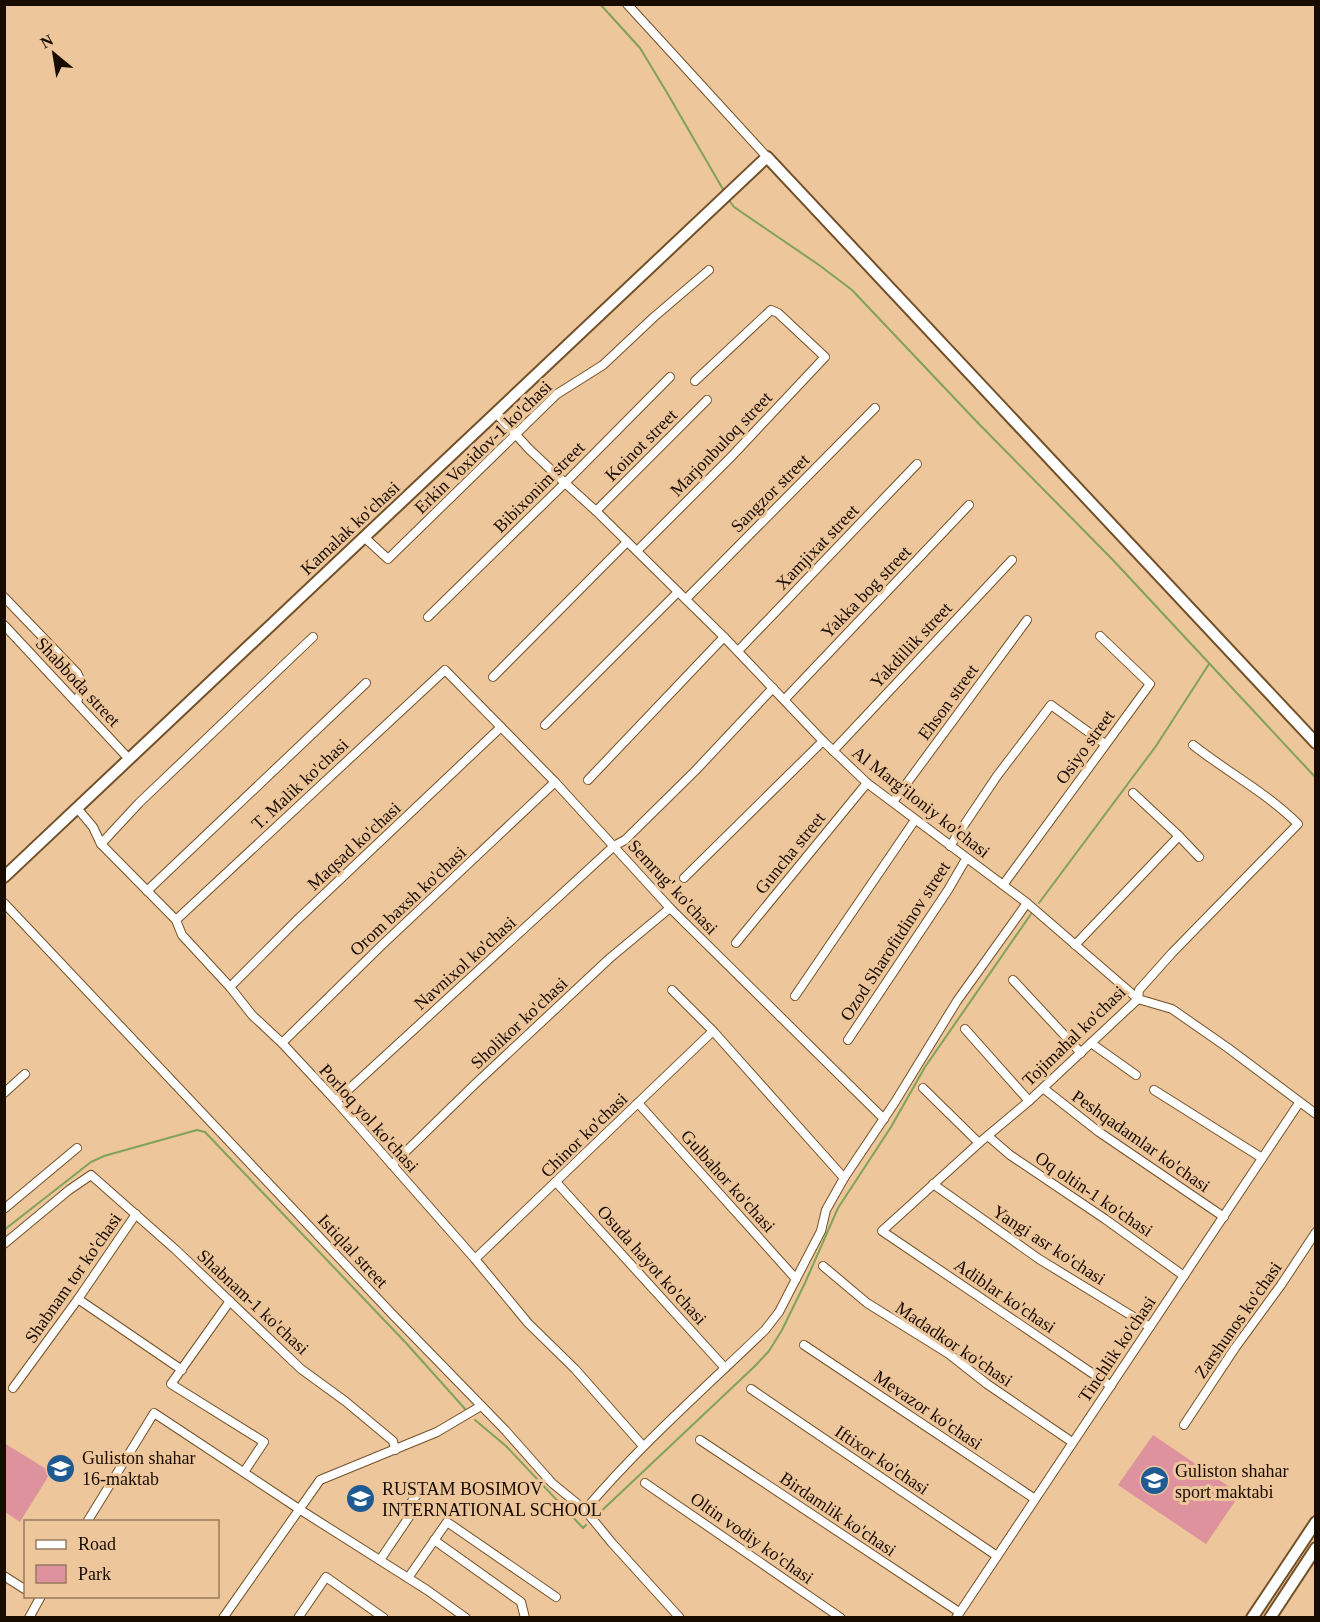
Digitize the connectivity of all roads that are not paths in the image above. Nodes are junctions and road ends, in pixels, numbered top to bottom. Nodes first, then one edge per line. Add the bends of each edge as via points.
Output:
1 (627, 4) edge
2 (767, 157) junction
3 (709, 270) dead end
4 (670, 377) dead end
5 (695, 381) dead end
6 (707, 400) dead end
7 (875, 408) dead end
8 (496, 413) junction
9 (516, 436) junction
10 (917, 464) dead end
11 (565, 483) junction
12 (969, 505) dead end
13 (596, 510) junction
14 (364, 537) junction
15 (627, 542) junction
16 (636, 551) junction
17 (1012, 560) dead end
18 (678, 592) junction
19 (4, 597) edge
20 (686, 599) junction
21 (428, 617) dead end
22 (1027, 620) dead end
23 (4, 625) edge
24 (1100, 636) dead end
25 (313, 637) dead end
26 (724, 637) junction
27 (738, 651) junction
28 (445, 670) joint
29 (493, 677) dead end
30 (366, 683) dead end
31 (773, 688) junction
32 (784, 699) junction
33 (76, 702) junction
34 (545, 725) dead end
35 (501, 728) junction
36 (823, 741) junction
37 (1316, 743) edge
38 (1105, 744) junction
39 (1193, 745) dead end
40 (833, 751) junction
41 (129, 759) junction
42 (588, 780) dead end
43 (555, 782) junction
44 (867, 783) junction
45 (1133, 793) dead end
46 (893, 802) junction
47 (77, 808) junction
48 (915, 820) junction
49 (1179, 836) junction
50 (101, 844) junction
51 (614, 846) junction
52 (950, 846) junction
53 (1199, 857) dead end
54 (966, 858) junction
55 (4, 877) edge
56 (684, 878) dead end
57 (1003, 885) junction
58 (147, 891) junction
59 (4, 903) edge
60 (1027, 903) junction
61 (670, 908) junction
62 (176, 920) junction
63 (736, 943) dead end
64 (1075, 945) junction
65 (1013, 980) dead end
66 (230, 987) junction
67 (672, 990) dead end
68 (795, 996) dead end
69 (1138, 999) junction
70 (965, 1029) dead end
71 (713, 1031) junction
72 (848, 1040) dead end
73 (282, 1043) junction
74 (1091, 1043) junction
75 (1081, 1053) junction
76 (26, 1074) dead end
77 (1136, 1075) dead end
78 (923, 1088) dead end
79 (1043, 1088) junction
80 (1154, 1090) dead end
81 (4, 1093) edge
82 (336, 1101) junction
83 (1029, 1101) junction
84 (638, 1103) junction
85 (1299, 1103) junction
86 (1316, 1114) edge
87 (884, 1119) junction
88 (988, 1136) junction
89 (979, 1143) junction
90 (77, 1148) dead end
91 (1263, 1158) junction
92 (392, 1165) junction
93 (844, 1178) junction
94 (556, 1182) junction
95 (933, 1184) junction
96 (4, 1209) edge
97 (136, 1214) junction
98 (1224, 1217) junction
99 (882, 1231) joint
100 (1316, 1232) edge
101 (4, 1244) edge
102 (474, 1259) junction
103 (823, 1266) dead end
104 (1184, 1276) junction
105 (796, 1279) junction
106 (78, 1299) junction
107 (230, 1301) junction
108 (1150, 1327) junction
109 (804, 1345) dead end
110 (725, 1368) junction
111 (182, 1370) junction
112 (1112, 1386) junction
113 (13, 1388) dead end
114 (751, 1389) dead end
115 (481, 1406) junction
116 (1184, 1425) dead end
117 (700, 1440) dead end
118 (1072, 1442) junction
119 (643, 1446) junction
120 (395, 1450) junction
121 (244, 1472) junction
122 (645, 1483) dead end
123 (422, 1488) dead end
124 (1035, 1499) junction
125 (299, 1509) junction
126 (585, 1510) junction
127 (88, 1520) edge
128 (1316, 1522) edge
129 (434, 1540) junction
130 (1316, 1548) edge
131 (996, 1556) junction
132 (380, 1560) junction
133 (4, 1576) edge
134 (408, 1578) junction
135 (24, 1589) edge
136 (38, 1598) edge
137 (556, 1598) dead end
138 (371, 1608) junction
139 (958, 1615) edge
140 (29, 1617) edge
141 (223, 1617) edge
142 (298, 1617) edge
143 (365, 1617) edge
144 (384, 1617) edge
145 (466, 1617) edge
146 (525, 1617) edge
147 (680, 1617) edge
148 (841, 1617) edge
149 (1252, 1617) edge
150 (1270, 1617) edge

1 - 2 street
2 - 8 main road, Kamalak ko'chasi
2 - 37 main road
3 - 9 street, Erkin Voxidov-1 ko'chasi via 603,365 558,394
4 - 11 street, Bibixonim street
5 - 16 street, Marjonbuloq street via 771,310 825,357
6 - 13 street, Koinot street
7 - 20 street, Sangzor street
8 - 9 street, Al Marg'iloniy ko'chasi
8 - 14 main road, Kamalak ko'chasi
9 - 11 street, Al Marg'iloniy ko'chasi
9 - 14 street, Erkin Voxidov-1 ko'chasi via 388,559
10 - 27 street, Xamjixat street
11 - 13 street, Al Marg'iloniy ko'chasi
11 - 21 street, Bibixonim street
12 - 32 street, Yakka bog street
13 - 15 street, Al Marg'iloniy ko'chasi
14 - 41 main road, Kamalak ko'chasi
15 - 16 street, Al Marg'iloniy ko'chasi
15 - 29 street
16 - 18 street, Al Marg'iloniy ko'chasi
17 - 40 street, Yakdillik street
18 - 20 street, Al Marg'iloniy ko'chasi
18 - 34 street
19 - 33 street via 77,673 81,690
20 - 26 street, Al Marg'iloniy ko'chasi
22 - 46 street, Ehson street
23 - 33 street, Shabboda street
24 - 38 street, Osiyo street via 1150,684
25 - 50 street
26 - 27 street, Al Marg'iloniy ko'chasi
26 - 42 street
27 - 31 street, Al Marg'iloniy ko'chasi
28 - 35 street, Semrug' ko'chasi
28 - 62 street, T. Malik ko'chasi
30 - 58 street
31 - 32 street, Al Marg'iloniy ko'chasi
31 - 51 street via 696,770 625,840
32 - 36 street, Al Marg'iloniy ko'chasi
33 - 41 street, Shabboda street
35 - 43 street, Semrug' ko'chasi
35 - 66 street, Maqsad ko'chasi
36 - 40 street, Al Marg'iloniy ko'chasi
36 - 56 street
38 - 52 street, Ozod Sharofitdinov street via 1051,705
38 - 57 street, Osiyo street
39 - 69 street, Tojimahal ko'chasi via 1298,824 1172,953 1139,990
40 - 44 street, Al Marg'iloniy ko'chasi
41 - 47 main road, Kamalak ko'chasi
43 - 51 street, Semrug' ko'chasi
43 - 73 street, Orom baxsh ko'chasi
44 - 46 street, Al Marg'iloniy ko'chasi
44 - 63 street, Guncha street
45 - 49 street
46 - 48 street, Al Marg'iloniy ko'chasi
47 - 50 street, Porloq yol ko'chasi
47 - 55 main road, Kamalak ko'chasi
48 - 52 street, Al Marg'iloniy ko'chasi
48 - 68 street
49 - 53 street
49 - 64 street
50 - 58 street, Porloq yol ko'chasi
51 - 61 street, Semrug' ko'chasi
51 - 82 street, Navnixol ko'chasi
52 - 54 street, Al Marg'iloniy ko'chasi
54 - 57 street, Al Marg'iloniy ko'chasi
54 - 72 street, Ozod Sharofitdinov street
57 - 60 street, Al Marg'iloniy ko'chasi
58 - 62 street, Porloq yol ko'chasi
59 - 115 street, Istiqlal street
60 - 64 street, Al Marg'iloniy ko'chasi
60 - 87 street via 957,1001
61 - 87 street, Semrug' ko'chasi
61 - 92 street, Sholikor ko'chasi via 610,958
62 - 66 street, Porloq yol ko'chasi via 182,935
64 - 69 street, Al Marg'iloniy ko'chasi
65 - 75 street
66 - 73 street, Porloq yol ko'chasi
67 - 71 street
69 - 74 street, Tojimahal ko'chasi
69 - 85 street, Al Marg'iloniy ko'chasi via 1172,1009
70 - 83 street
71 - 84 street, Chinor ko'chasi
71 - 93 street
73 - 82 street, Porloq yol ko'chasi
74 - 75 street, Tojimahal ko'chasi
74 - 77 street
75 - 79 street, Tojimahal ko'chasi
76 - 81 street
78 - 89 street
79 - 83 street, Tojimahal ko'chasi
79 - 98 street, Peshqadamlar ko'chasi via 1099,1132
80 - 91 street
82 - 92 street, Porloq yol ko'chasi
83 - 88 street, Tojimahal ko'chasi
84 - 94 street, Chinor ko'chasi
84 - 105 street, Gulbahor ko'chasi
85 - 86 street, Al Marg'iloniy ko'chasi
85 - 91 street, Tinchlik ko'chasi
87 - 93 street
88 - 89 street, Tojimahal ko'chasi
88 - 104 street, Oq oltin-1 ko'chasi
89 - 95 street, Tojimahal ko'chasi
90 - 96 street
91 - 98 street, Tinchlik ko'chasi
92 - 102 street, Porloq yol ko'chasi
93 - 105 street
94 - 102 street, Chinor ko'chasi
94 - 110 street, Osuda hayot ko'chasi
95 - 99 street, Tojimahal ko'chasi
95 - 108 street, Yangi asr ko'chasi via 1038,1259
97 - 101 street, Shabnam-1 ko'chasi via 91,1175
97 - 106 street, Shabnam tor ko'chasi
97 - 107 street, Shabnam-1 ko'chasi
98 - 104 street, Tinchlik ko'chasi
99 - 112 street, Adiblar ko'chasi
100 - 116 street, Zarshunos ko'chasi
102 - 119 street, Porloq yol ko'chasi
103 - 118 street, Madadkor ko'chasi via 867,1304 949,1354
104 - 108 street, Tinchlik ko'chasi
105 - 110 street via 765,1330
106 - 111 street
106 - 113 street, Shabnam tor ko'chasi
107 - 111 street
107 - 120 street, Shabnam-1 ko'chasi via 301,1369 393,1441
108 - 112 street, Tinchlik ko'chasi
109 - 124 street, Mevazor ko'chasi
110 - 119 street
111 - 121 street via 171,1384 264,1442
112 - 118 street, Tinchlik ko'chasi
114 - 131 street, Iftixor ko'chasi
115 - 120 street via 437,1432
115 - 126 street, Istiqlal street via 552,1483
117 - 139 street, Birdamlik ko'chasi
118 - 124 street, Tinchlik ko'chasi
119 - 126 street
120 - 125 street via 320,1480
121 - 125 street
121 - 127 street via 154,1413
122 - 148 street, Oltin vodiy ko'chasi
123 - 132 street via 407,1508 411,1514
124 - 131 street, Tinchlik ko'chasi
125 - 132 street
125 - 141 street
126 - 147 street, Istiqlal street
128 - 149 main road
129 - 134 street
129 - 137 street via 447,1522
129 - 146 street via 521,1602
130 - 150 main road
131 - 139 street, Tinchlik ko'chasi
132 - 134 street
133 - 135 street
134 - 145 street
136 - 140 street
138 - 142 street via 326,1577
138 - 143 street
138 - 144 street

